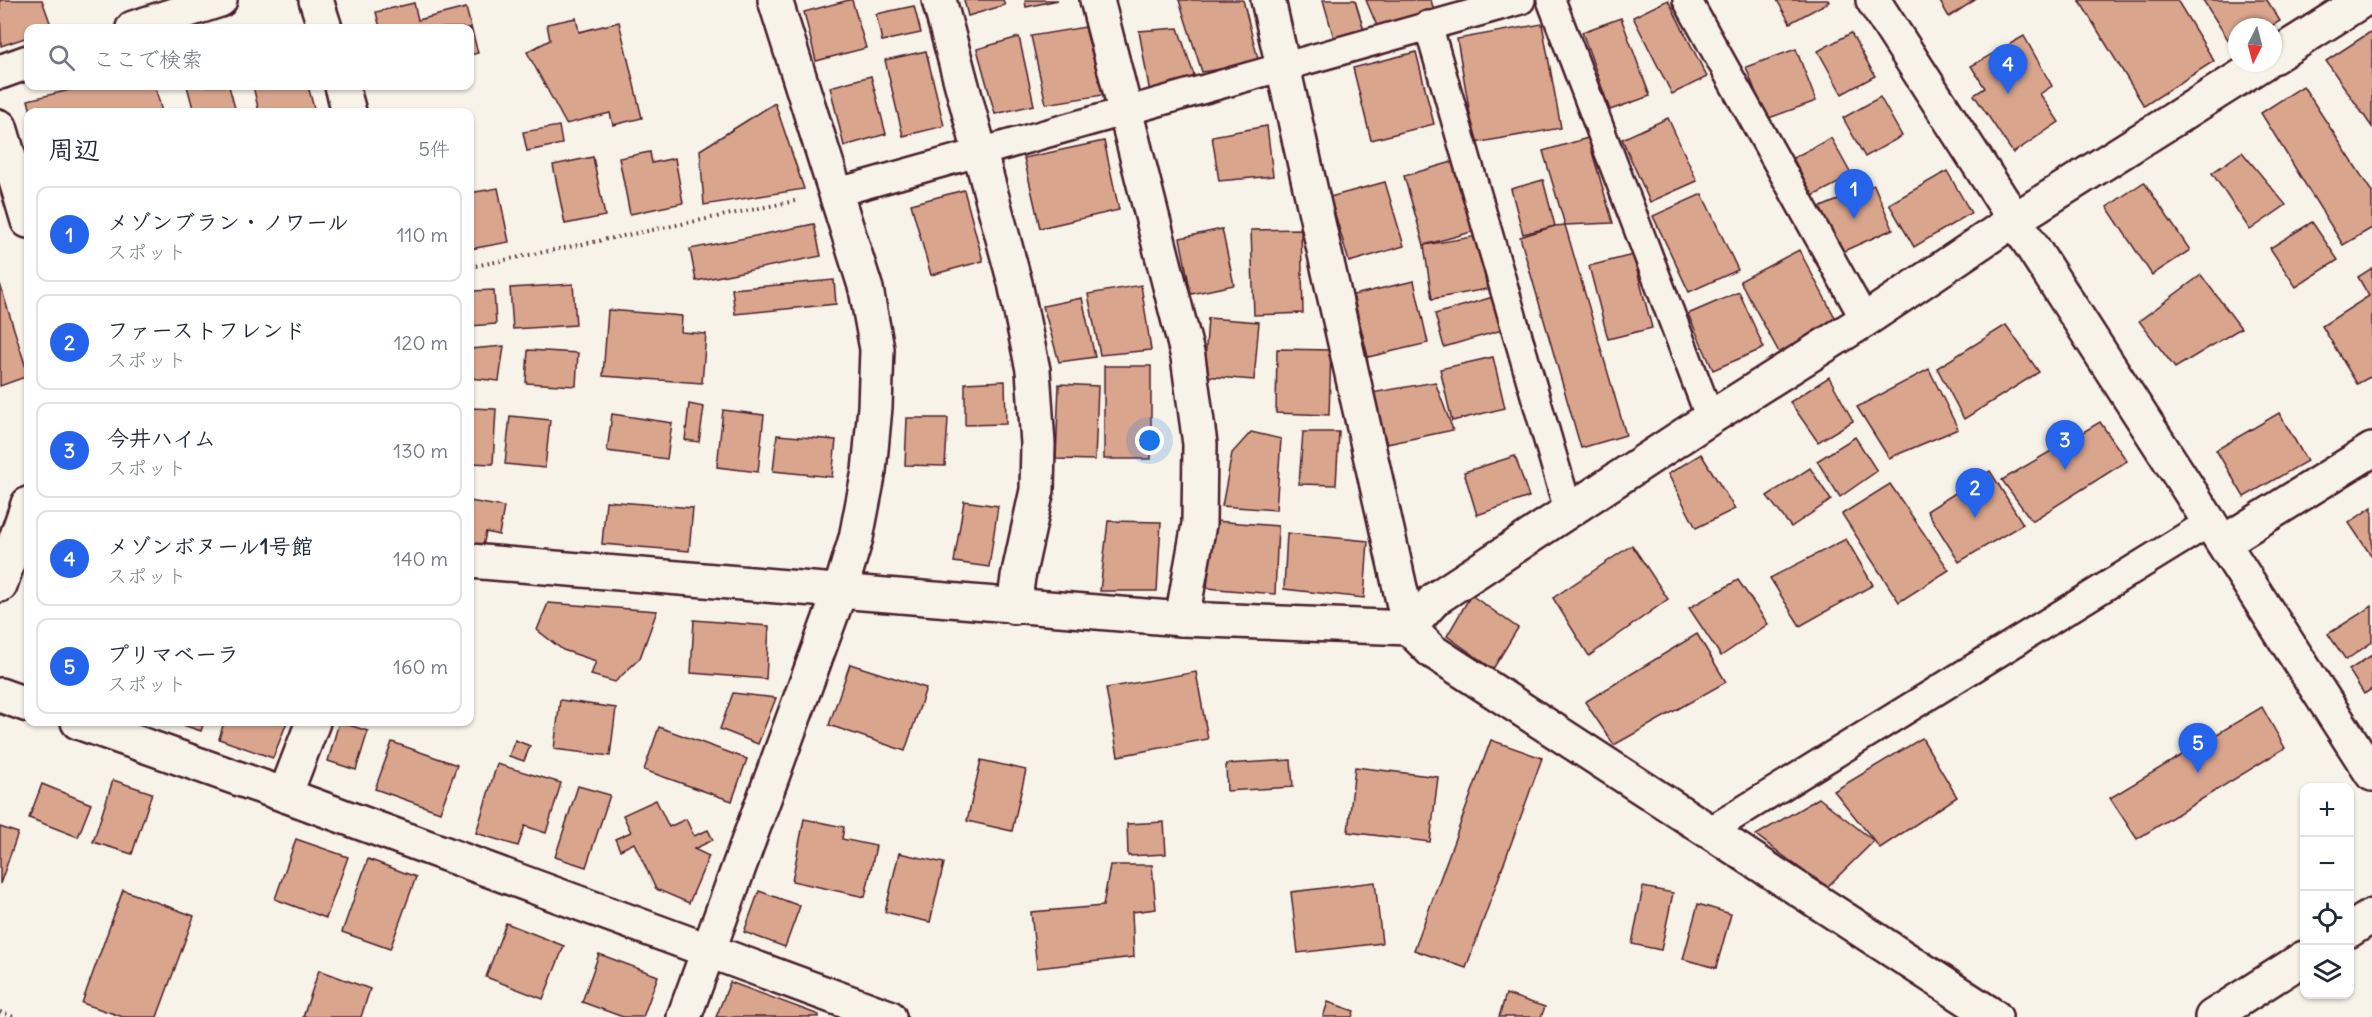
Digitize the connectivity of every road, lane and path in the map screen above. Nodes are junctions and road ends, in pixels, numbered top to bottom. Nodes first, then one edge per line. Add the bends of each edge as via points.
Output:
1 (220, 0) edge
2 (316, 0) edge
3 (775, 0) edge
4 (939, 0) edge
5 (1097, 0) edge
6 (1268, 0) edge
7 (1521, 0) edge
8 (1551, 0) edge
9 (1687, 0) edge
10 (1874, 0) edge
11 (2363, 0) edge
12 (1442, 15) edge
13 (145, 24) edge
14 (324, 24) edge
15 (2282, 51) edge
16 (24, 63) edge
17 (1282, 67) junction
18 (0, 72) edge
19 (2249, 72) edge
20 (343, 90) edge
21 (349, 108) edge
22 (1124, 111) junction
23 (0, 127) edge
24 (979, 152) junction
25 (835, 193) junction
26 (24, 208) edge
27 (2014, 220) junction
28 (474, 266) edge
29 (1865, 320) junction
30 (1710, 418) junction
31 (2372, 450) edge
32 (1569, 513) junction
33 (24, 516) edge
34 (2217, 532) junction
35 (474, 561) edge
36 (0, 585) edge
37 (840, 591) junction
38 (1014, 607) junction
39 (1182, 619) junction
40 (1409, 628) junction
41 (0, 695) edge
42 (24, 704) edge
43 (89, 726) edge
44 (311, 726) edge
45 (2372, 774) edge
46 (285, 795) junction
47 (1708, 831) junction
48 (2372, 916) edge
49 (2354, 927) edge
50 (708, 951) junction
51 (2300, 961) edge
52 (0, 1012) edge
53 (14, 1017) edge
54 (684, 1017) edge
55 (890, 1017) edge
56 (1995, 1017) edge
57 (2212, 1017) edge

1 - 13 street
2 - 14 street
3 - 25 street
4 - 24 street
5 - 22 street
6 - 17 street
7 - 12 lane
8 - 30 lane
9 - 29 lane
10 - 27 street
11 - 15 street
12 - 17 lane
12 - 32 lane
16 - 18 street
17 - 22 lane
17 - 40 street
19 - 27 street
20 - 21 street
22 - 24 lane
22 - 39 street via 1188,357 1200,444 1199,524
23 - 26 street
24 - 25 lane
24 - 38 street via 1015,283 1033,370 1037,490
25 - 28 path
25 - 37 street via 866,289 877,349 869,471 856,538
27 - 29 street
27 - 34 street
29 - 30 street
30 - 32 street
31 - 34 street
32 - 40 street via 1435,599
33 - 36 street
34 - 45 street
34 - 47 lane
35 - 37 street
37 - 38 street
37 - 50 street
38 - 39 street
39 - 40 street
40 - 47 street via 1432,651
41 - 42 street
43 - 46 street
44 - 46 street
46 - 50 street
47 - 56 street
48 - 49 street
50 - 54 street
50 - 55 street
51 - 57 street
52 - 53 path

